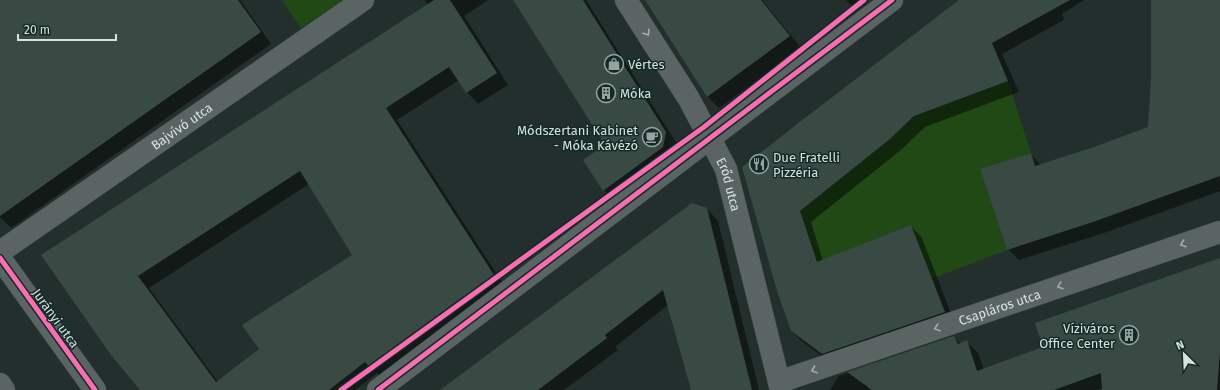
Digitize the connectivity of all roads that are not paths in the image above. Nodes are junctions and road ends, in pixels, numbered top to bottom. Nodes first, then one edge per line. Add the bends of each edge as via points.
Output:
1 (363, 0) edge
2 (626, 0) edge
3 (892, 0) edge
4 (707, 133) junction
5 (1220, 232) edge
6 (0, 252) edge
7 (0, 258) edge
8 (0, 384) edge
9 (780, 386) edge
10 (4, 390) edge
11 (95, 390) edge
12 (378, 390) edge

1 - 6 street, Bajvívó utca
2 -> 4 street, Erőd utca via 689,99
3 - 4 street
4 - 9 street, Erőd utca via 726,169
4 - 12 street
5 -> 9 street, Csapláros utca
7 - 11 street, Jurányi utca
8 - 10 street

